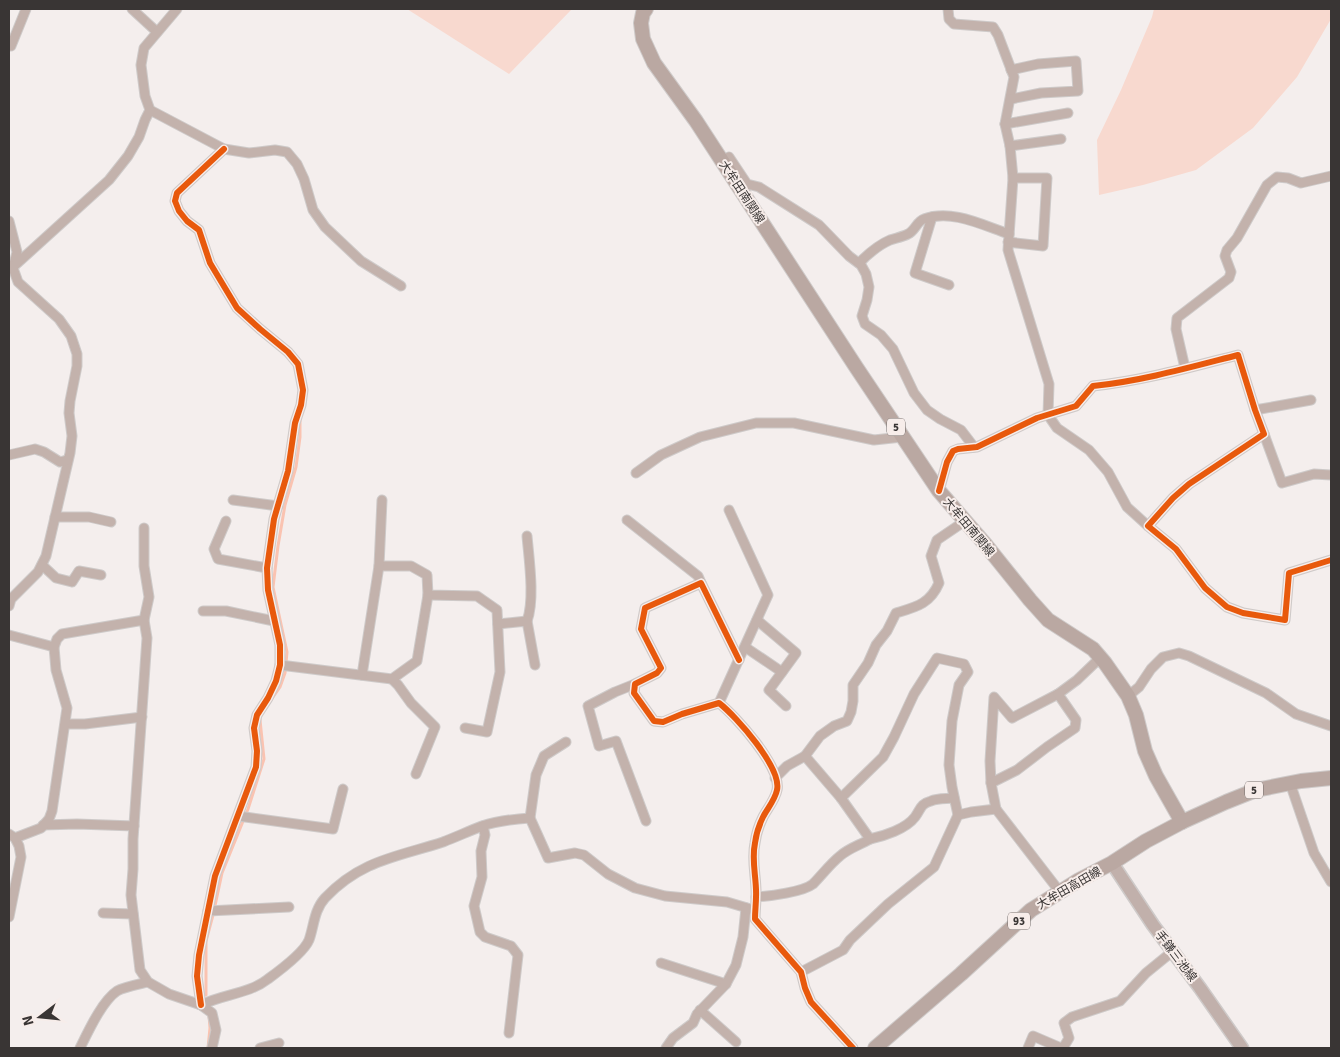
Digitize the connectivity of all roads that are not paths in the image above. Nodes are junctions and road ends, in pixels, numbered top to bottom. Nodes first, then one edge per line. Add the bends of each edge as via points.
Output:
1 (26, 9) edge
2 (132, 9) edge
3 (176, 9) edge
4 (948, 9) edge
5 (643, 10) edge
6 (157, 32) junction
7 (9, 46) edge
8 (1011, 70) junction
9 (1011, 100) junction
10 (150, 110) junction
11 (1068, 113) dead end
12 (1005, 124) junction
13 (1061, 139) dead end
14 (1010, 146) junction
15 (224, 149) junction
16 (722, 161) junction
17 (1331, 176) edge
18 (1013, 178) junction
19 (932, 217) junction
20 (9, 221) edge
21 (1009, 238) junction
22 (859, 263) junction
23 (11, 270) edge
24 (949, 285) dead end
25 (401, 286) dead end
26 (1185, 368) junction
27 (1311, 400) dead end
28 (1255, 410) junction
29 (1048, 415) junction
30 (1264, 434) junction
31 (902, 437) junction
32 (974, 447) junction
33 (9, 455) edge
34 (67, 460) junction
35 (636, 473) dead end
36 (1331, 474) edge
37 (939, 491) junction
38 (233, 500) dead end
39 (382, 500) dead end
40 (278, 506) junction
41 (729, 510) dead end
42 (55, 517) junction
43 (627, 520) dead end
44 (226, 521) dead end
45 (111, 522) dead end
46 (965, 522) junction
47 (1148, 526) junction
48 (144, 528) dead end
49 (527, 536) dead end
50 (1331, 560) edge
51 (42, 565) junction
52 (379, 566) junction
53 (267, 568) junction
54 (101, 575) dead end
55 (701, 583) junction
56 (428, 595) junction
57 (9, 606) edge
58 (203, 611) dead end
59 (144, 620) junction
60 (757, 620) junction
61 (274, 621) junction
62 (527, 621) junction
63 (498, 624) junction
64 (9, 635) edge
65 (54, 647) junction
66 (745, 647) junction
67 (1100, 658) junction
68 (739, 660) junction
69 (280, 665) junction
70 (535, 665) dead end
71 (782, 672) junction
72 (362, 675) junction
73 (392, 679) junction
74 (635, 684) junction
75 (1058, 694) junction
76 (1128, 696) junction
77 (719, 703) junction
78 (786, 706) dead end
79 (142, 717) junction
80 (66, 724) junction
81 (1331, 726) edge
82 (465, 728) dead end
83 (566, 742) dead end
84 (805, 756) junction
85 (416, 774) dead end
86 (775, 778) junction
87 (1331, 778) edge
88 (991, 783) junction
89 (1290, 783) junction
90 (343, 789) dead end
91 (841, 798) junction
92 (954, 798) junction
93 (996, 809) junction
94 (238, 816) junction
95 (958, 816) junction
96 (530, 818) junction
97 (646, 821) dead end
98 (1182, 822) junction
99 (43, 825) junction
100 (134, 826) junction
101 (483, 826) junction
102 (12, 836) edge
103 (870, 839) junction
104 (1112, 863) junction
105 (1331, 882) edge
106 (1060, 892) junction
107 (756, 897) junction
108 (289, 908) dead end
109 (750, 909) junction
110 (208, 911) junction
111 (103, 913) dead end
112 (133, 914) junction
113 (9, 917) edge
114 (1173, 951) junction
115 (661, 963) dead end
116 (801, 972) junction
117 (148, 982) junction
118 (726, 984) junction
119 (201, 1004) junction
120 (700, 1010) junction
121 (509, 1033) dead end
122 (736, 1042) dead end
123 (280, 1043) dead end
124 (80, 1048) edge
125 (212, 1048) edge
126 (260, 1048) edge
127 (666, 1048) edge
128 (853, 1048) edge
129 (875, 1048) edge
130 (1028, 1048) edge
131 (1062, 1048) edge
132 (1242, 1048) edge

1 - 7 street
2 - 6 street
3 - 6 street
4 - 8 street via 949,19 954,24 993,27
5 - 16 main road, 大牟田南関線 / 5 via 643,39 654,63
6 - 10 street via 144,48 141,65
8 - 9 street via 1014,77
8 - 9 street via 1076,61 1078,90
9 - 12 street
10 - 15 street
10 - 23 street via 128,156 109,180
11 - 12 street
12 - 14 street
13 - 14 street
14 - 18 street
15 - 25 street via 249,153 287,152 297,164 313,210 325,227 361,261
15 - 40 street via 177,193 175,201 179,211 199,230 210,264 236,308 298,364 301,405 294,423 288,471
16 - 22 street via 729,157 746,184 759,187 819,225
16 - 31 main road, 大牟田南関線 / 5
17 - 26 street via 1302,183 1277,178 1267,185 1237,238 1226,250 1231,272 1229,278 1177,318 1176,329
18 - 21 street
18 - 21 street via 1047,178 1043,246
19 - 21 street via 966,219
19 - 22 street via 922,219 910,234 874,249
19 - 24 street via 916,273
20 - 23 street via 17,252
21 - 29 street via 1008,250 1049,384
22 - 32 street via 869,288 862,316 865,324 893,349 926,410 961,430
23 - 34 street via 18,282 59,319 71,336 77,354 69,413 72,436
26 - 28 street via 1238,355
26 - 29 street via 1093,386 1076,406
27 - 28 street
28 - 30 street
29 - 32 street
29 - 47 street via 1057,428 1089,450 1108,472 1127,506
30 - 36 street via 1282,483 1314,474
30 - 47 street via 1188,484
31 - 35 street via 874,440 794,423 756,423 700,438 661,455
31 - 37 main road, 大牟田南関線 / 5
32 - 37 street via 953,451
33 - 34 street via 35,449 60,462
34 - 42 street
37 - 46 main road, 大牟田南関線 / 5
38 - 40 street
39 - 52 street
40 - 53 street
41 - 60 street via 768,595
42 - 45 street via 89,517
42 - 51 street
43 - 55 street via 698,576
44 - 53 street via 214,549 218,559
46 - 67 main road, 大牟田南関線 / 5 via 1048,620 1093,649
46 - 84 street via 937,540 930,556 939,582 935,592 919,606 896,614 853,686 851,712 846,721 820,736
47 - 50 street via 1176,549 1205,588 1227,607 1243,613 1285,620 1289,572
48 - 59 street via 144,566 149,597
49 - 62 street via 530,614
51 - 54 street via 56,578 72,582 79,571
51 - 57 street
52 - 56 street via 411,566 427,575
52 - 72 street
53 - 61 street
55 - 68 street
55 - 74 street via 645,608 641,629 661,668
56 - 63 street via 477,596 497,610
56 - 73 street via 417,661
58 - 61 street via 226,610
59 - 65 street via 62,634
59 - 79 street via 148,638
60 - 66 street
60 - 71 street via 796,653
61 - 69 street via 280,645
62 - 63 street
62 - 70 street
63 - 82 street via 500,672 487,732
64 - 65 street
65 - 80 street via 56,670 67,708
66 - 68 street
66 - 71 street
67 - 75 street
67 - 76 main road, 大牟田南関線 / 5
68 - 77 street
69 - 72 street
69 - 94 street via 268,698 256,715 256,767
71 - 78 street via 769,690
72 - 73 street
73 - 85 street via 410,703 436,727
74 - 77 street via 634,693 654,721 663,722
74 - 97 street via 588,706 599,746 616,741
75 - 88 street via 1076,720 1075,728 1017,770
75 - 88 street via 1012,718 994,697
76 - 81 street via 1164,657 1179,653 1266,693 1296,714
76 - 98 main road, 大牟田南関線 / 5 via 1145,751
77 - 86 street via 766,756
79 - 80 street
79 - 100 street
80 - 99 street via 52,811 50,819
83 - 96 street via 544,756 536,775
84 - 86 street via 787,766
84 - 91 street
86 - 107 street via 778,789 762,819 754,845
87 - 89 main road, 5
88 - 93 street
89 - 98 main road, 5 via 1256,790
89 - 105 street via 1314,852
90 - 94 street via 333,829
91 - 92 street via 883,757 914,694 937,658 964,664 968,672 959,685 952,721 950,765
91 - 103 street
92 - 95 street
92 - 103 street via 931,801 921,806 908,824
93 - 95 street
93 - 106 street
94 - 110 street via 215,876
95 - 116 street via 934,866 888,904 843,950
96 - 101 street
96 - 109 street via 548,858 575,853 584,855 608,874 635,888 665,896 727,902
98 - 104 main road, 大牟田高田線 / 93
99 - 100 street
99 - 102 street
100 - 112 street
101 - 119 street via 361,869 323,900 314,917 308,941 298,954 257,987
101 - 121 street via 482,877 474,906 480,932 511,946 518,954
102 - 113 street via 21,857
103 - 107 street via 838,857 811,885
104 - 106 main road, 大牟田高田線 / 93
104 - 114 main road, 手鎌三池線
106 - 129 main road, 大牟田高田線 / 93 via 1031,910
107 - 109 street
108 - 110 street
109 - 116 street
109 - 118 street via 736,965
110 - 119 street via 198,955
111 - 112 street
112 - 117 street via 140,970
114 - 131 street via 1146,973 1120,1001 1072,1017 1064,1023 1069,1038
114 - 132 main road, 手鎌三池線
115 - 118 street
116 - 128 street via 811,1002
117 - 119 street via 170,994
117 - 124 street via 118,990 108,1000
118 - 120 street
119 - 125 street via 212,1013 216,1030
120 - 122 street
120 - 127 street via 693,1023 673,1038
123 - 126 street
130 - 131 street via 1033,1036

